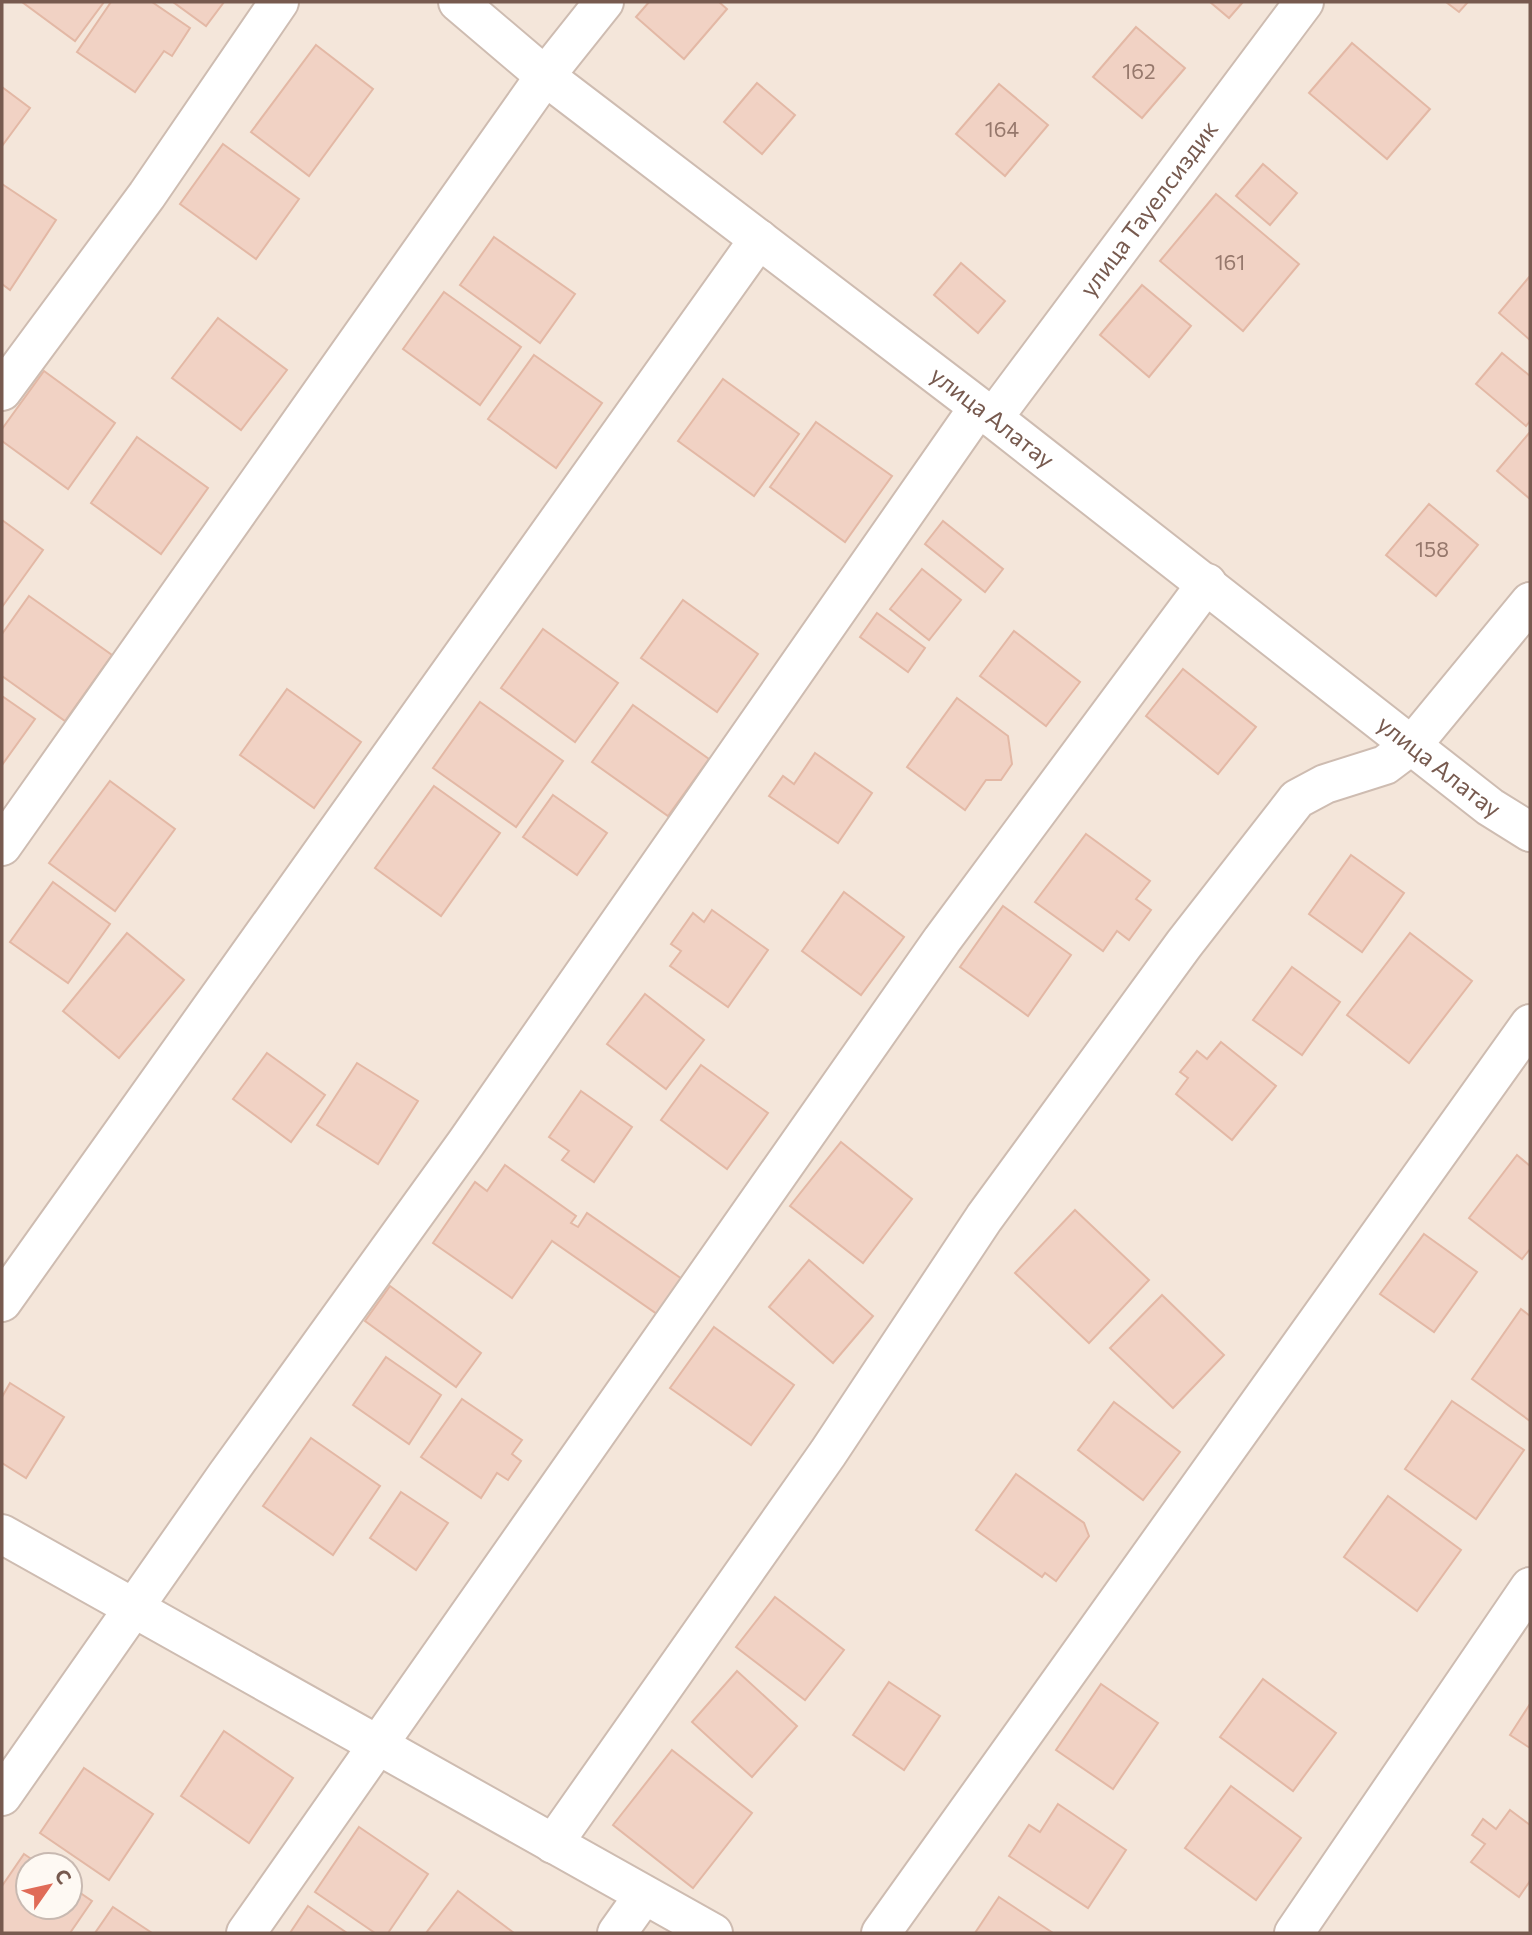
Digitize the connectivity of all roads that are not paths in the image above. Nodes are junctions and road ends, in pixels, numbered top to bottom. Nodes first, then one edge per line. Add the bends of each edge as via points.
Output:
1 (279, 2) edge
2 (458, 2) edge
3 (604, 2) edge
4 (1304, 2) edge
5 (545, 76) junction
6 (759, 239) junction
7 (2, 391) edge
8 (986, 413) junction
9 (1206, 583) junction
10 (1530, 602) edge
11 (1413, 744) junction
12 (1530, 832) edge
13 (2, 846) edge
14 (1530, 1024) edge
15 (2, 1302) edge
16 (2, 1534) edge
17 (1530, 1587) edge
18 (133, 1607) junction
19 (377, 1744) junction
20 (2, 1796) edge
21 (553, 1844) junction
22 (644, 1895) junction
23 (246, 1933) edge
24 (617, 1933) edge
25 (713, 1933) edge
26 (881, 1933) edge
27 (1294, 1933) edge

1 - 7 street via 147,195
2 - 5 street, улица Алатау
3 - 5 street
4 - 8 street, улица Тауелсиздик
5 - 6 street, улица Алатау
5 - 13 street
6 - 8 street, улица Алатау
6 - 15 street
8 - 9 street, улица Алатау
8 - 18 street, улица Тауелсиздик
9 - 11 street, улица Алатау
9 - 19 street via 942,940
10 - 11 street
11 - 12 street, улица Алатау via 1490,807
11 - 21 street via 1385,765 1325,784 1297,799 1224,892 984,1218 828,1453
14 - 26 street
16 - 18 street
17 - 27 street
18 - 19 street
18 - 20 street, улица Тауелсиздик
19 - 21 street
19 - 23 street
21 - 22 street
22 - 24 street
22 - 25 street

